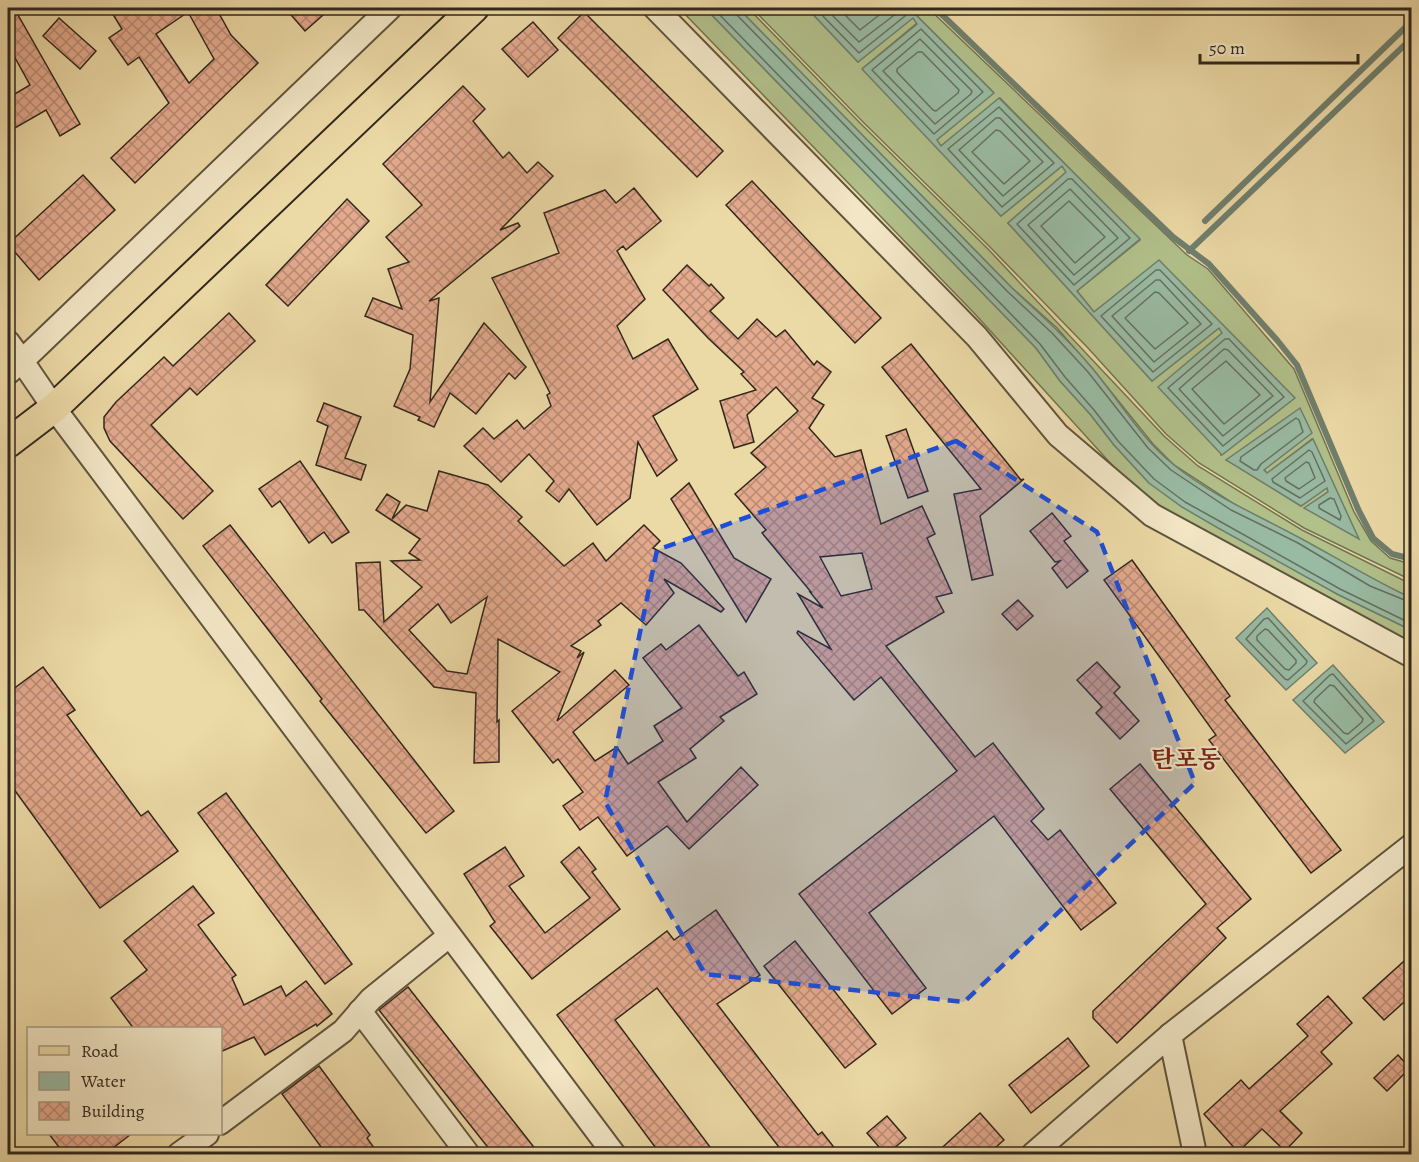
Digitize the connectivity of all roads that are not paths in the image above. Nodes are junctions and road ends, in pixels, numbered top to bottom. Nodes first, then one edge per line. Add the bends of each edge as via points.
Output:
1 (390, 8) edge
2 (474, 8) edge
3 (655, 8) edge
4 (8, 342) edge
5 (15, 367) edge
6 (54, 408) junction
7 (8, 443) edge
8 (1412, 656) edge
9 (1412, 845) edge
10 (449, 936) junction
11 (360, 1011) junction
12 (1170, 1035) junction
13 (222, 1122) edge
14 (206, 1135) edge
15 (179, 1155) edge
16 (468, 1155) edge
17 (614, 1155) edge
18 (1033, 1155) edge
19 (1195, 1155) edge

1 - 5 street
2 - 6 main road
3 - 8 street via 977,337 1058,435 1152,515
4 - 5 street
5 - 6 street
6 - 7 main road
6 - 10 street
9 - 12 street
10 - 11 street
10 - 17 street
11 - 13 street via 343,1031
11 - 16 street
12 - 18 street
12 - 19 street
14 - 15 street

